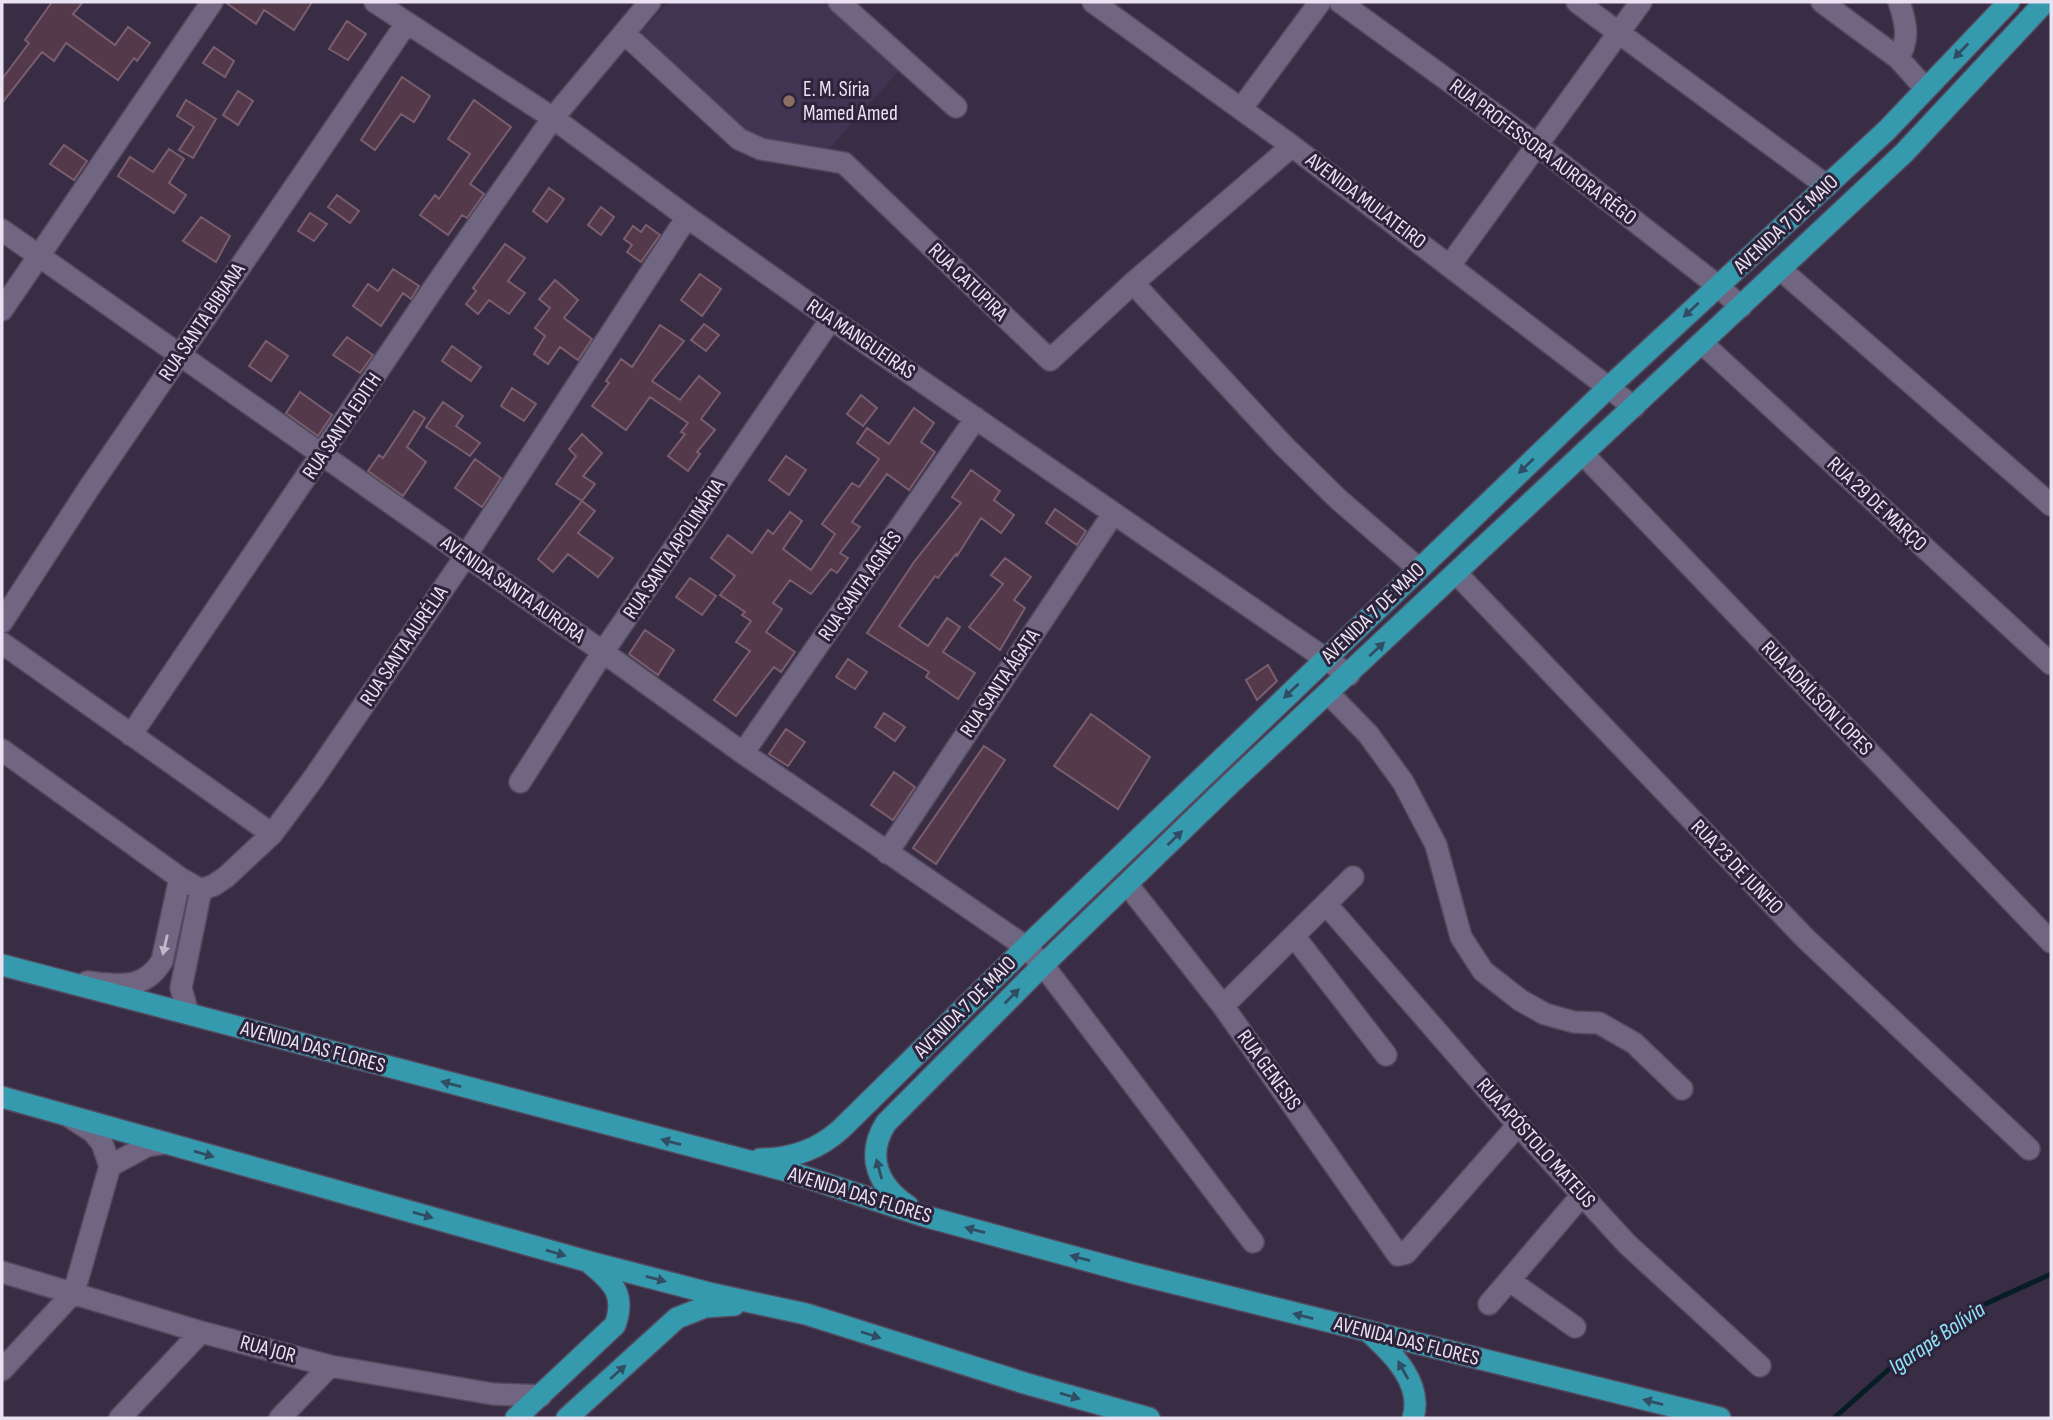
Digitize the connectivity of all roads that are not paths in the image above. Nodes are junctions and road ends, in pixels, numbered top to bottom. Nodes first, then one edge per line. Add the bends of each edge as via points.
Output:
1 (212, 2) edge
2 (650, 2) edge
3 (839, 2) edge
4 (1093, 2) edge
5 (1320, 2) edge
6 (1340, 2) edge
7 (1577, 2) edge
8 (1641, 2) edge
9 (1822, 2) edge
10 (1899, 2) edge
11 (2008, 2) edge
12 (2045, 2) edge
13 (393, 10) edge
14 (624, 33) junction
15 (1618, 33) junction
16 (1898, 58) junction
17 (1925, 88) junction
18 (956, 107) dead end
19 (1241, 109) junction
20 (553, 118) junction
21 (1537, 145) junction
22 (1292, 146) junction
23 (1827, 186) junction
24 (687, 218) junction
25 (2, 230) edge
26 (39, 256) junction
27 (1450, 265) junction
28 (1780, 269) junction
29 (1133, 283) junction
30 (1718, 286) junction
31 (1741, 307) junction
32 (2, 310) edge
33 (831, 319) junction
34 (1702, 343) junction
35 (179, 355) junction
36 (1609, 387) junction
37 (1634, 407) junction
38 (976, 418) junction
39 (1584, 455) junction
40 (322, 456) junction
41 (2051, 505) edge
42 (1113, 514) junction
43 (465, 557) junction
44 (1419, 569) junction
45 (1457, 574) junction
46 (2, 622) edge
47 (2, 643) edge
48 (603, 652) junction
49 (1325, 659) junction
50 (2051, 664) edge
51 (1349, 675) junction
52 (1329, 694) junction
53 (131, 735) junction
54 (2, 750) edge
55 (743, 754) junction
56 (520, 782) dead end
57 (272, 834) junction
58 (887, 853) junction
59 (1353, 877) dead end
60 (180, 878) junction
61 (1127, 884) junction
62 (201, 890) junction
63 (1326, 904) junction
64 (1294, 936) junction
65 (2051, 942) edge
66 (1026, 947) junction
67 (2, 965) edge
68 (1042, 965) junction
69 (45, 977) junction
70 (1223, 1006) junction
71 (188, 1013) junction
72 (1387, 1055) dead end
73 (1682, 1089) dead end
74 (2, 1097) edge
75 (68, 1115) junction
76 (1518, 1125) junction
77 (166, 1143) junction
78 (2029, 1149) dead end
79 (709, 1153) junction
80 (110, 1166) junction
81 (1582, 1195) junction
82 (924, 1216) junction
83 (1253, 1242) dead end
84 (590, 1262) junction
85 (2, 1272) edge
86 (1510, 1281) junction
87 (74, 1292) junction
88 (1489, 1304) dead end
89 (806, 1314) junction
90 (1575, 1327) dead end
91 (201, 1332) junction
92 (1370, 1332) junction
93 (330, 1366) junction
94 (1760, 1366) dead end
95 (2, 1370) edge
96 (541, 1396) junction
97 (120, 1418) edge
98 (280, 1418) edge
99 (516, 1418) edge
100 (567, 1418) edge
101 (1149, 1418) edge
102 (1413, 1418) edge
103 (1720, 1418) edge

1 - 26 street
2 - 14 street, RUA SANTA EDITH
3 - 18 street
4 - 19 street, AVENIDA MULATEIRO
5 - 19 street
6 - 21 street, RUA PROFESSORA AURORA RÊGO
7 - 15 street
8 - 15 street
9 - 16 street
10 - 16 street via 1907,38
11 -> 17 main road, AVENIDA 7 DE MAIO
12 - 28 main road, AVENIDA 7 DE MAIO via 1904,153
13 - 20 street, RUA MANGUEIRAS
13 - 35 street, RUA SANTA BIBIANA
14 - 20 street, RUA SANTA EDITH
14 - 29 street, RUA CATUPIRA via 739,139 761,149 844,163 1050,360
15 - 21 street
15 - 23 street
16 - 17 street
17 - 23 main road, AVENIDA 7 DE MAIO
19 - 22 street, AVENIDA MULATEIRO
20 - 24 street, RUA MANGUEIRAS
20 - 40 street, RUA SANTA EDITH
21 - 27 street
21 - 30 street, RUA PROFESSORA AURORA RÊGO
22 - 27 street, AVENIDA MULATEIRO
22 - 29 street, RUA CATUPIRA
23 - 30 main road, AVENIDA 7 DE MAIO
24 - 33 street, RUA MANGUEIRAS
24 - 43 street, RUA SANTA AURÉLIA
25 - 26 street, AVENIDA SANTA AURORA
26 - 32 street
26 - 35 street, AVENIDA SANTA AURORA
27 - 36 street, AVENIDA MULATEIRO
28 - 31 main road, AVENIDA 7 DE MAIO
28 - 41 street
29 - 44 street via 1284,446
30 - 31 street, RUA PROFESSORA AURORA RÊGO
30 -> 36 main road, AVENIDA 7 DE MAIO
31 - 34 main road, AVENIDA 7 DE MAIO
33 - 38 street, RUA MANGUEIRAS
33 - 48 street, RUA SANTA APOLINÁRIA
34 - 37 main road, AVENIDA 7 DE MAIO
34 - 50 street, RUA 29 DE MARÇO
35 - 40 street, AVENIDA SANTA AURORA
35 - 46 street, RUA SANTA BIBIANA
36 - 37 street, AVENIDA MULATEIRO
36 -> 44 main road, AVENIDA 7 DE MAIO
37 - 39 main road, AVENIDA 7 DE MAIO
38 - 42 street, RUA MANGUEIRAS
38 - 55 street, RUA SANTA AGNÊS
39 - 45 main road, AVENIDA 7 DE MAIO
39 - 65 street, RUA ADAÍLSON LOPES
40 - 43 street, AVENIDA SANTA AURORA
40 - 53 street, RUA SANTA EDITH
42 - 49 street, RUA MANGUEIRAS
42 - 58 street, RUA SANTA ÁGATA
43 - 48 street, AVENIDA SANTA AURORA
43 - 57 street, RUA SANTA AURÉLIA
44 - 49 main road, AVENIDA 7 DE MAIO
51 -> 45 main road, AVENIDA 7 DE MAIO
45 - 78 street, RUA 23 DE JUNHO via 1805,938
47 - 53 street
48 - 55 street, AVENIDA SANTA AURORA
48 - 56 street, RUA SANTA APOLINÁRIA
49 - 51 street, RUA MANGUEIRAS
49 -> 66 main road, AVENIDA 7 DE MAIO
51 - 52 main road, AVENIDA 7 DE MAIO
61 -> 52 main road, AVENIDA 7 DE MAIO
52 - 73 street via 1368,734 1403,782 1436,845 1461,937 1483,971 1545,1014 1599,1023 1634,1043
53 - 57 street
54 - 60 street
55 - 58 street, AVENIDA SANTA AURORA
57 - 62 street, RUA SANTA AURÉLIA via 226,877
58 - 66 street, AVENIDA SANTA AURORA
59 - 63 street
60 - 62 street
60 -> 69 street via 162,961 143,982
61 - 68 main road, AVENIDA 7 DE MAIO
61 - 70 street, RUA GENESIS
62 - 71 street via 181,988
63 - 64 street
63 - 76 street, RUA APÓSTOLO MATEUS
64 - 70 street
64 - 72 street
66 - 68 street, AVENIDA SANTA AURORA
66 - 79 main road, AVENIDA 7 DE MAIO via 826,1143 779,1158
67 - 69 main road, AVENIDA DAS FLORES
82 -> 68 main road, AVENIDA 7 DE MAIO via 885,1187 876,1163 879,1134
68 - 83 street, AVENIDA SANTA AURORA
69 - 71 main road, AVENIDA DAS FLORES
70 - 76 street, RUA GENESIS via 1398,1255 1406,1253
79 -> 71 main road, AVENIDA DAS FLORES
74 - 75 main road
75 - 77 main road
75 - 80 street via 93,1132
76 - 81 street, RUA APÓSTOLO MATEUS
77 - 80 street via 147,1146
77 -> 84 main road
79 - 82 main road, AVENIDA DAS FLORES via 787,1171
80 - 87 street
81 - 86 street
81 - 94 street, RUA APÓSTOLO MATEUS via 1627,1244
92 -> 82 main road, AVENIDA DAS FLORES
84 -> 89 main road
84 - 96 main road via 610,1280 618,1295 620,1311 615,1325
85 - 87 street, RUA JOR
86 - 88 street
86 - 90 street
87 - 91 street, RUA JOR
87 - 95 street
100 -> 89 main road via 677,1318 722,1305
89 -> 101 main road
91 - 93 street, RUA JOR
91 - 97 street
102 -> 92 main road via 1406,1373
103 -> 92 main road, AVENIDA DAS FLORES
93 - 96 street, RUA JOR via 482,1393
93 - 98 street
96 - 99 main road

